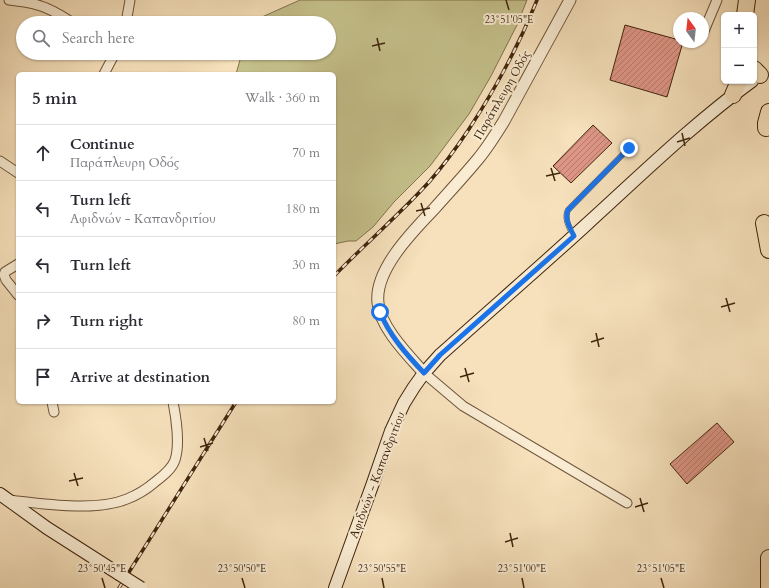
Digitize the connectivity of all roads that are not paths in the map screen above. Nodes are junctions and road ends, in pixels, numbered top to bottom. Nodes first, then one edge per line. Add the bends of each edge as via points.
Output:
1 (9, 0) edge
2 (130, 0) edge
3 (570, 0) edge
4 (717, 0) edge
5 (746, 0) edge
6 (745, 12) edge
7 (62, 16) edge
8 (127, 16) edge
9 (709, 19) edge
10 (111, 60) edge
11 (105, 72) edge
12 (758, 75) edge
13 (736, 88) edge
14 (769, 112) edge
15 (766, 128) dead end
16 (629, 148) dead end
17 (0, 161) edge
18 (16, 172) edge
19 (764, 223) dead end
20 (574, 236) junction
21 (769, 250) edge
22 (16, 265) edge
23 (16, 292) edge
24 (424, 373) junction
25 (52, 404) edge
26 (173, 404) edge
27 (54, 412) dead end
28 (4, 497) edge
29 (627, 503) dead end
30 (769, 558) edge
31 (141, 588) edge
32 (335, 588) edge
33 (769, 588) edge

1 - 7 street via 34,4
2 - 8 street
3 - 24 street, Παράπλευρη Οδός via 492,139 409,236 390,262 380,282 377,294 384,323
4 - 9 street
5 - 6 highway
10 - 11 street
12 - 13 main road, Αφιδνών - Καπανδριτίου
13 - 20 main road, Αφιδνών - Καπανδριτίου
14 - 15 highway
16 - 20 lane via 568,210 567,221
17 - 18 street
19 - 21 highway
20 - 24 main road, Αφιδνών - Καπανδριτίου via 440,355
22 - 23 street via 4,275
24 - 29 street via 463,406
24 - 32 main road, Αφιδνών - Καπανδριτίου via 404,402 391,431
25 - 27 street
26 - 28 street via 177,443 175,460 164,476 149,488 126,500 101,506 72,506
28 - 31 main road, bridge via 47,528
30 - 33 highway

